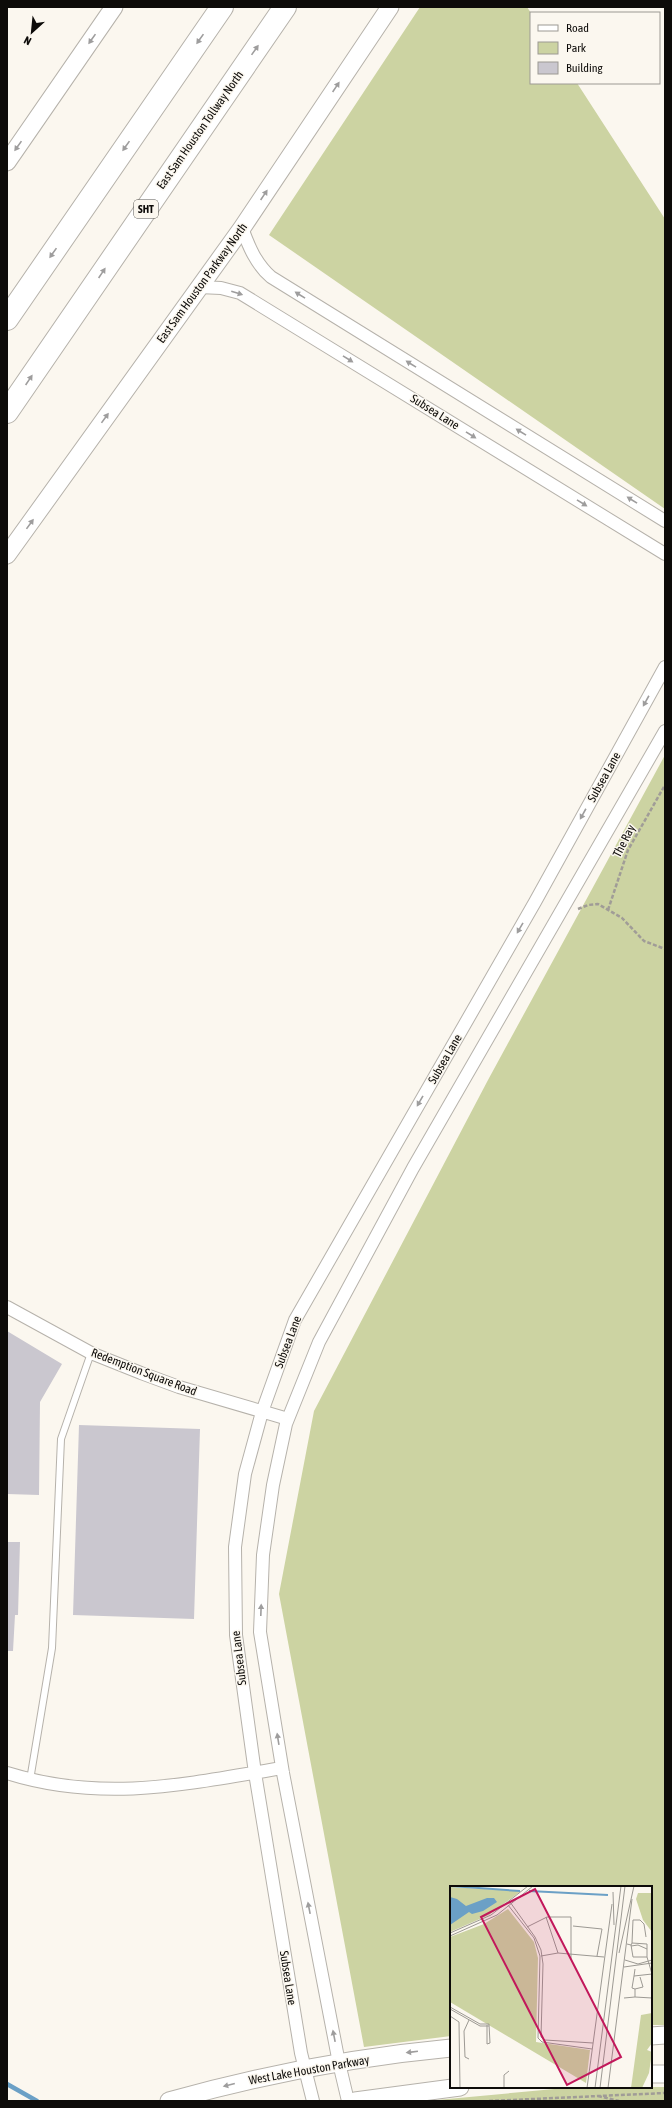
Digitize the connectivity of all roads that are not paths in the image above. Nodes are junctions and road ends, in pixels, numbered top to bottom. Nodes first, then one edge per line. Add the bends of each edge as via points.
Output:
1 (114, 7) edge
2 (222, 7) edge
3 (285, 7) edge
4 (390, 7) edge
5 (7, 162) edge
6 (242, 228) junction
7 (199, 287) junction
8 (7, 320) edge
9 (7, 412) edge
10 (665, 521) edge
11 (665, 554) edge
12 (7, 555) edge
13 (665, 667) edge
14 (665, 732) edge
15 (7, 1307) edge
16 (91, 1353) junction
17 (262, 1412) junction
18 (288, 1419) junction
19 (282, 1768) junction
20 (7, 1773) edge
21 (255, 1773) junction
22 (30, 1780) junction
23 (665, 2035) edge
24 (652, 2036) edge
25 (450, 2048) edge
26 (339, 2063) junction
27 (304, 2069) junction
28 (652, 2074) edge
29 (665, 2074) edge
30 (452, 2088) edge
31 (169, 2101) edge
32 (314, 2101) edge
33 (348, 2101) edge
34 (355, 2101) edge

1 -> 5 main road
2 -> 8 highway
9 -> 3 highway, East Sam Houston Tollway North / SHT
6 -> 4 main road, East Sam Houston Parkway North
6 - 7 main road, East Sam Houston Parkway North
10 -> 6 street via 271,277 261,268 250,250
7 -> 11 street, Subsea Lane via 221,288 240,293
12 -> 7 main road, East Sam Houston Parkway North
13 -> 17 street, Subsea Lane via 531,909 295,1320
14 - 18 street, Subsea Lane via 413,1168 319,1342
15 - 16 street, Redemption Square Road
16 - 17 street, Redemption Square Road via 179,1387
16 - 22 lane via 61,1438 52,1648
17 - 18 street, Redemption Square Road
17 - 21 street, Subsea Lane via 245,1474 235,1547 236,1636
19 -> 18 street, Subsea Lane via 260,1632 263,1555 273,1485
19 - 21 street
26 -> 19 street, Subsea Lane
20 - 22 street
21 - 22 street via 176,1786 131,1790 77,1788
21 - 27 street, Subsea Lane
23 - 24 main road
25 -> 26 main road, West Lake Houston Parkway
26 - 27 main road, West Lake Houston Parkway
26 - 33 street, Subsea Lane
27 -> 31 main road, West Lake Houston Parkway
27 - 32 street, Subsea Lane
28 - 29 main road
30 - 34 main road

